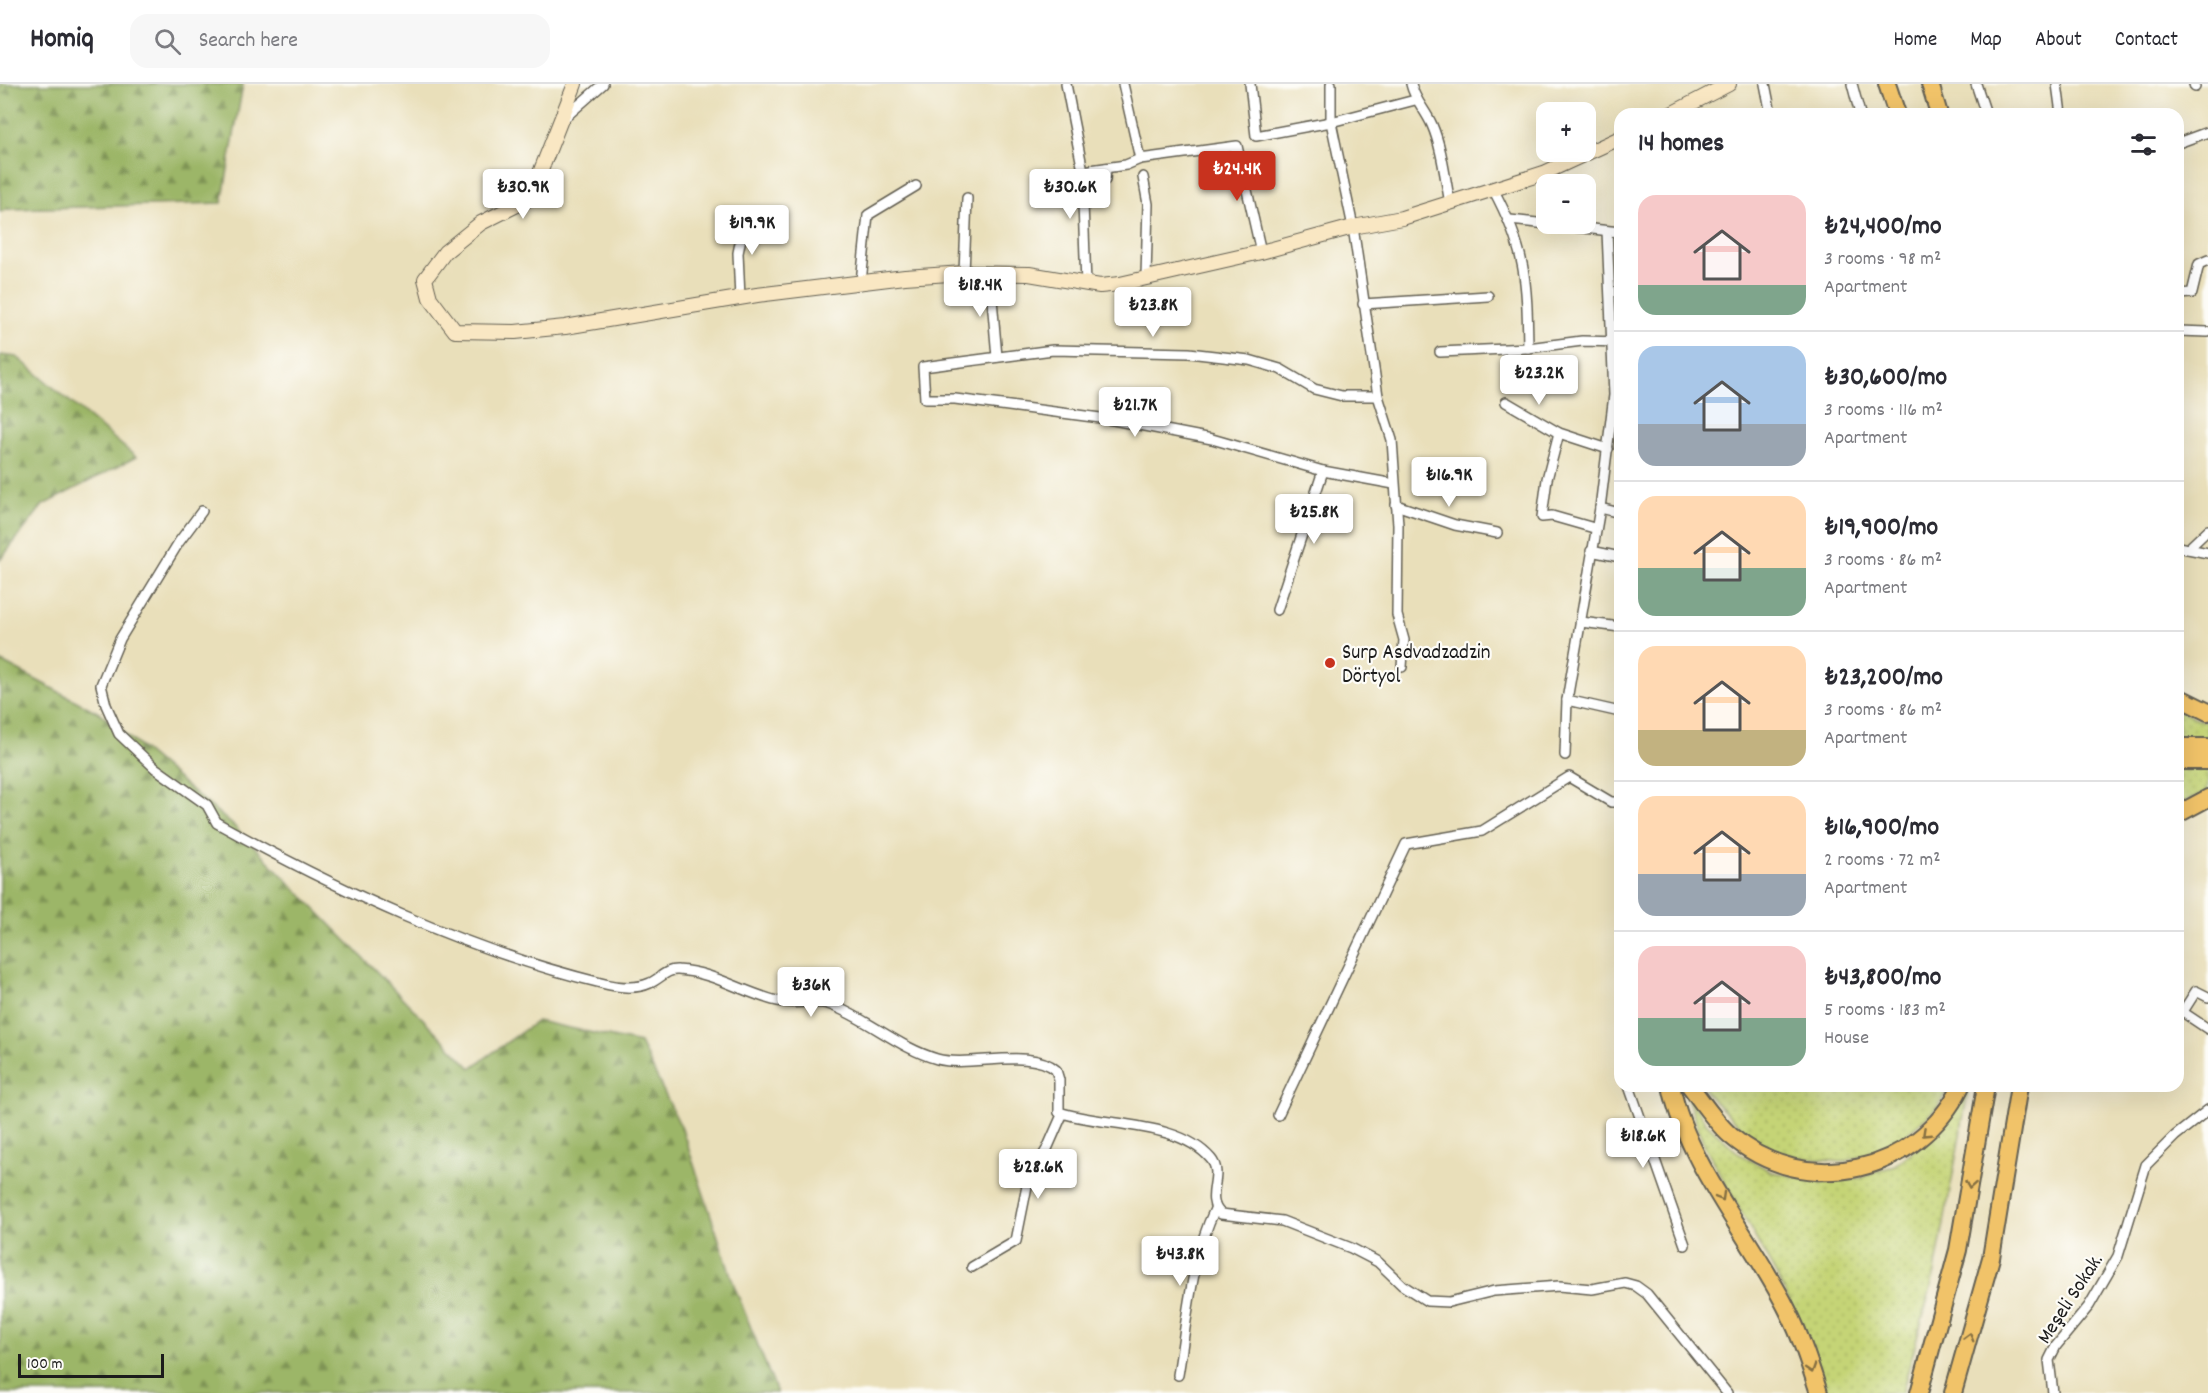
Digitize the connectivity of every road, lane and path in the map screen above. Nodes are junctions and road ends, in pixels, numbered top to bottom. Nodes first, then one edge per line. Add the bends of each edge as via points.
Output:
1 (575, 84) edge
2 (603, 84) edge
3 (1066, 84) edge
4 (1123, 84) edge
5 (1250, 84) edge
6 (1331, 84) edge
7 (1411, 84) edge
8 (1729, 84) edge
9 (1765, 84) edge
10 (1852, 84) edge
11 (1887, 84) edge
12 (1930, 84) edge
13 (1976, 84) edge
14 (2057, 84) edge
15 (1414, 100) junction
16 (1692, 108) edge
17 (1771, 108) edge
18 (1858, 108) edge
19 (1895, 108) edge
20 (1937, 108) edge
21 (1984, 108) edge
22 (2060, 108) edge
23 (561, 120) junction
24 (1331, 122) junction
25 (2208, 132) edge
26 (1614, 141) edge
27 (2184, 141) edge
28 (1140, 159) junction
29 (1106, 168) junction
30 (1143, 177) dead end
31 (916, 186) dead end
32 (1493, 189) junction
33 (967, 198) dead end
34 (1450, 203) junction
35 (746, 213) dead end
36 (1510, 220) junction
37 (1353, 226) junction
38 (1607, 231) junction
39 (1614, 232) edge
40 (1261, 252) junction
41 (2208, 260) edge
42 (964, 273) junction
43 (990, 276) junction
44 (1146, 277) junction
45 (861, 282) junction
46 (1086, 284) junction
47 (2184, 293) edge
48 (1488, 296) dead end
49 (741, 298) junction
50 (1364, 304) junction
51 (1614, 317) edge
52 (2184, 331) edge
53 (2208, 332) edge
54 (1614, 341) edge
55 (1528, 348) junction
56 (1440, 352) dead end
57 (997, 357) junction
58 (1614, 395) edge
59 (1378, 396) junction
60 (1506, 402) dead end
61 (1559, 433) junction
62 (1608, 449) junction
63 (1323, 471) junction
64 (1394, 484) junction
65 (1396, 504) junction
66 (1600, 508) junction
67 (202, 512) dead end
68 (1614, 512) edge
69 (1594, 528) junction
70 (2208, 530) edge
71 (1497, 533) dead end
72 (2184, 548) edge
73 (2188, 549) junction
74 (1591, 551) junction
75 (2208, 554) edge
76 (1614, 556) edge
77 (1277, 610) dead end
78 (1581, 622) junction
79 (1614, 626) edge
80 (1402, 667) dead end
81 (1567, 700) junction
82 (2184, 700) edge
83 (1614, 711) edge
84 (2208, 712) edge
85 (2184, 747) edge
86 (2208, 747) edge
87 (1566, 754) dead end
88 (2184, 761) edge
89 (2208, 761) edge
90 (2208, 798) edge
91 (1614, 802) edge
92 (2184, 811) edge
93 (2208, 997) edge
94 (2184, 1006) edge
95 (2184, 1014) edge
96 (2208, 1029) edge
97 (1631, 1092) edge
98 (1673, 1092) edge
99 (1694, 1092) edge
100 (1957, 1092) edge
101 (1985, 1092) edge
102 (2018, 1092) edge
103 (2025, 1092) edge
104 (2208, 1110) edge
105 (1059, 1112) junction
106 (1278, 1115) dead end
107 (1215, 1209) junction
108 (1685, 1245) dead end
109 (1991, 1258) junction
110 (972, 1267) dead end
111 (1178, 1375) dead end
112 (1727, 1393) edge
113 (1819, 1393) edge
114 (1919, 1393) edge
115 (1953, 1393) edge
116 (2054, 1393) edge

1 - 23 street
2 - 23 street
3 - 29 street via 1083,171
4 - 28 street
5 - 24 street via 1256,136
6 - 24 street
7 - 15 street
8 - 16 street
9 - 17 street
10 - 18 street
11 - 19 highway
12 - 20 highway
13 - 21 street
14 - 22 street
15 - 24 street
15 - 34 street via 1424,108 1433,127
23 - 49 street via 525,201 481,223 445,252 425,279 430,297 455,331 515,332 565,327
24 - 37 street
25 - 27 street
26 - 32 street via 1544,173
28 - 29 street
28 - 40 street via 1237,146
29 - 46 street via 1105,180 1088,188 1083,203
30 - 44 street via 1148,204
31 - 45 street via 868,215
32 - 34 street
32 - 36 street
33 - 42 street
34 - 37 street via 1402,218
35 - 49 street via 738,254
36 - 38 street
36 - 55 street via 1526,278
37 - 40 street
37 - 50 street
38 - 39 street
38 - 51 street
40 - 44 street
41 - 47 street via 2199,264 2192,292
42 - 43 street
42 - 45 street
43 - 46 street via 1029,274
43 - 57 street
44 - 46 street via 1110,285
45 - 49 street
48 - 50 street
50 - 59 street
52 - 53 street
54 - 55 street
55 - 56 street
57 - 59 street via 1053,350 1189,353 1249,360 1280,369 1314,389
57 - 63 street via 923,367 925,399 955,399 1108,419 1212,438
58 - 62 street
59 - 64 street via 1392,440
60 - 61 street
61 - 62 street
61 - 69 street via 1542,517 1552,516
62 - 66 street
63 - 64 street
63 - 77 street
64 - 65 street
65 - 71 street via 1455,525
65 - 80 street via 1397,615 1404,640
66 - 68 street
66 - 69 street
67 - 105 street via 124,632 101,685 119,734 155,768 207,805 217,823 382,908 569,975 633,988 676,969 775,1000 830,1005 936,1059 1043,1062 1056,1070
69 - 74 street
70 - 73 street
72 - 73 street
73 - 75 street
74 - 76 street
74 - 78 street
78 - 79 street
78 - 81 street
81 - 83 street
81 - 87 street
82 - 84 highway
85 - 86 highway
88 - 89 highway
90 - 92 highway
91 - 106 street via 1569,777 1482,831 1406,844
93 - 94 street via 2196,991
95 - 96 street
97 - 108 street
98 -> 113 highway via 1692,1143 1787,1310
100 -> 99 highway via 1940,1120 1913,1145 1884,1161 1854,1169 1822,1171 1789,1165 1749,1148 1732,1136
101 -> 114 highway via 1958,1250
102 - 109 highway
103 - 109 highway
104 - 116 street, Meşeli Sokak. via 2146,1165 2118,1256 2089,1306 2049,1360
105 - 107 street via 1164,1131 1196,1148 1216,1167
105 - 110 street via 1062,1114 1047,1149 1028,1180 1016,1241
107 - 111 street via 1198,1262
107 - 112 street via 1230,1216 1282,1221 1350,1248 1378,1262 1415,1295 1437,1303 1494,1291 1559,1286 1592,1289 1625,1283 1636,1286 1647,1294
115 -> 109 highway

